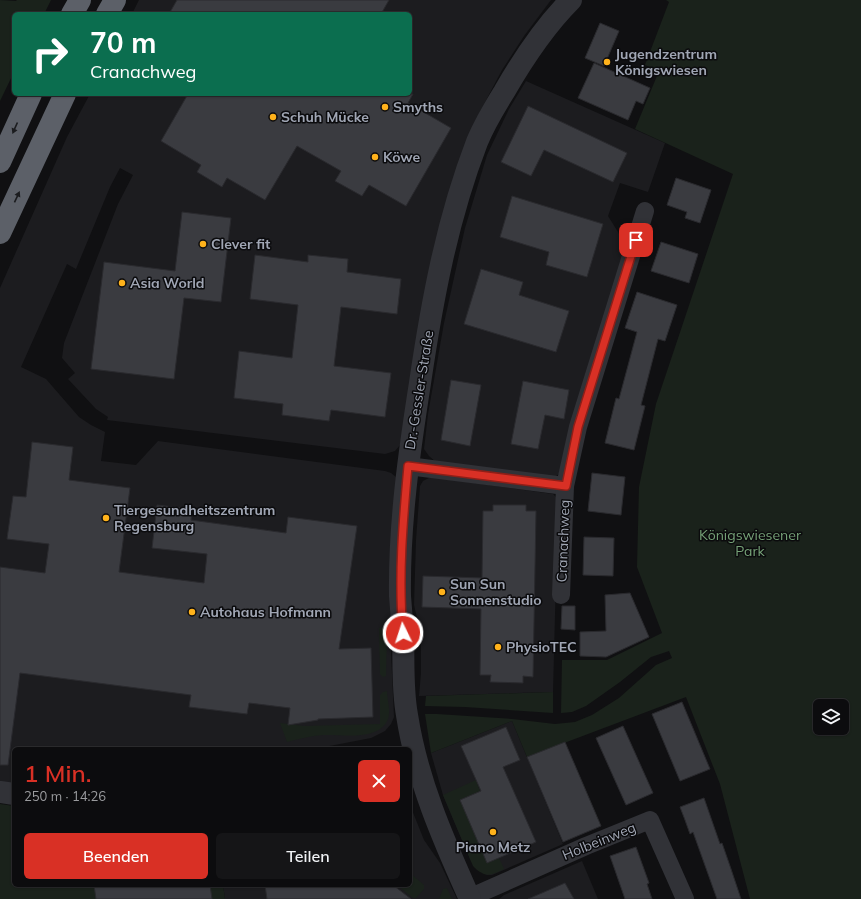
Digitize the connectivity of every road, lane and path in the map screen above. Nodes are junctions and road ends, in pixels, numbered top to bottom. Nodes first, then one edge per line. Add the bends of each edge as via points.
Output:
1 (80, 0) edge
2 (115, 0) edge
3 (571, 0) edge
4 (73, 12) edge
5 (108, 12) edge
6 (31, 96) edge
7 (64, 96) edge
8 (0, 162) edge
9 (645, 211) dead end
10 (0, 233) edge
11 (408, 466) junction
12 (566, 486) junction
13 (561, 595) dead end
14 (405, 747) edge
15 (412, 763) edge
16 (0, 792) edge
17 (12, 794) edge
18 (469, 898) edge
19 (684, 899) edge

1 - 4 highway
2 - 5 highway
3 - 11 street, Dr.-Gessler-Straße via 529,49 489,116 473,155 439,270
6 -> 8 highway
10 -> 7 highway
9 - 12 street, Cranachweg via 578,427
11 - 12 street, Cranachweg
11 - 14 street, Dr.-Gessler-Straße via 400,598 406,713
12 - 13 street, Cranachweg
15 - 18 street, Dr.-Gessler-Straße
16 - 17 street
18 - 19 street, Holbeinweg via 650,820

